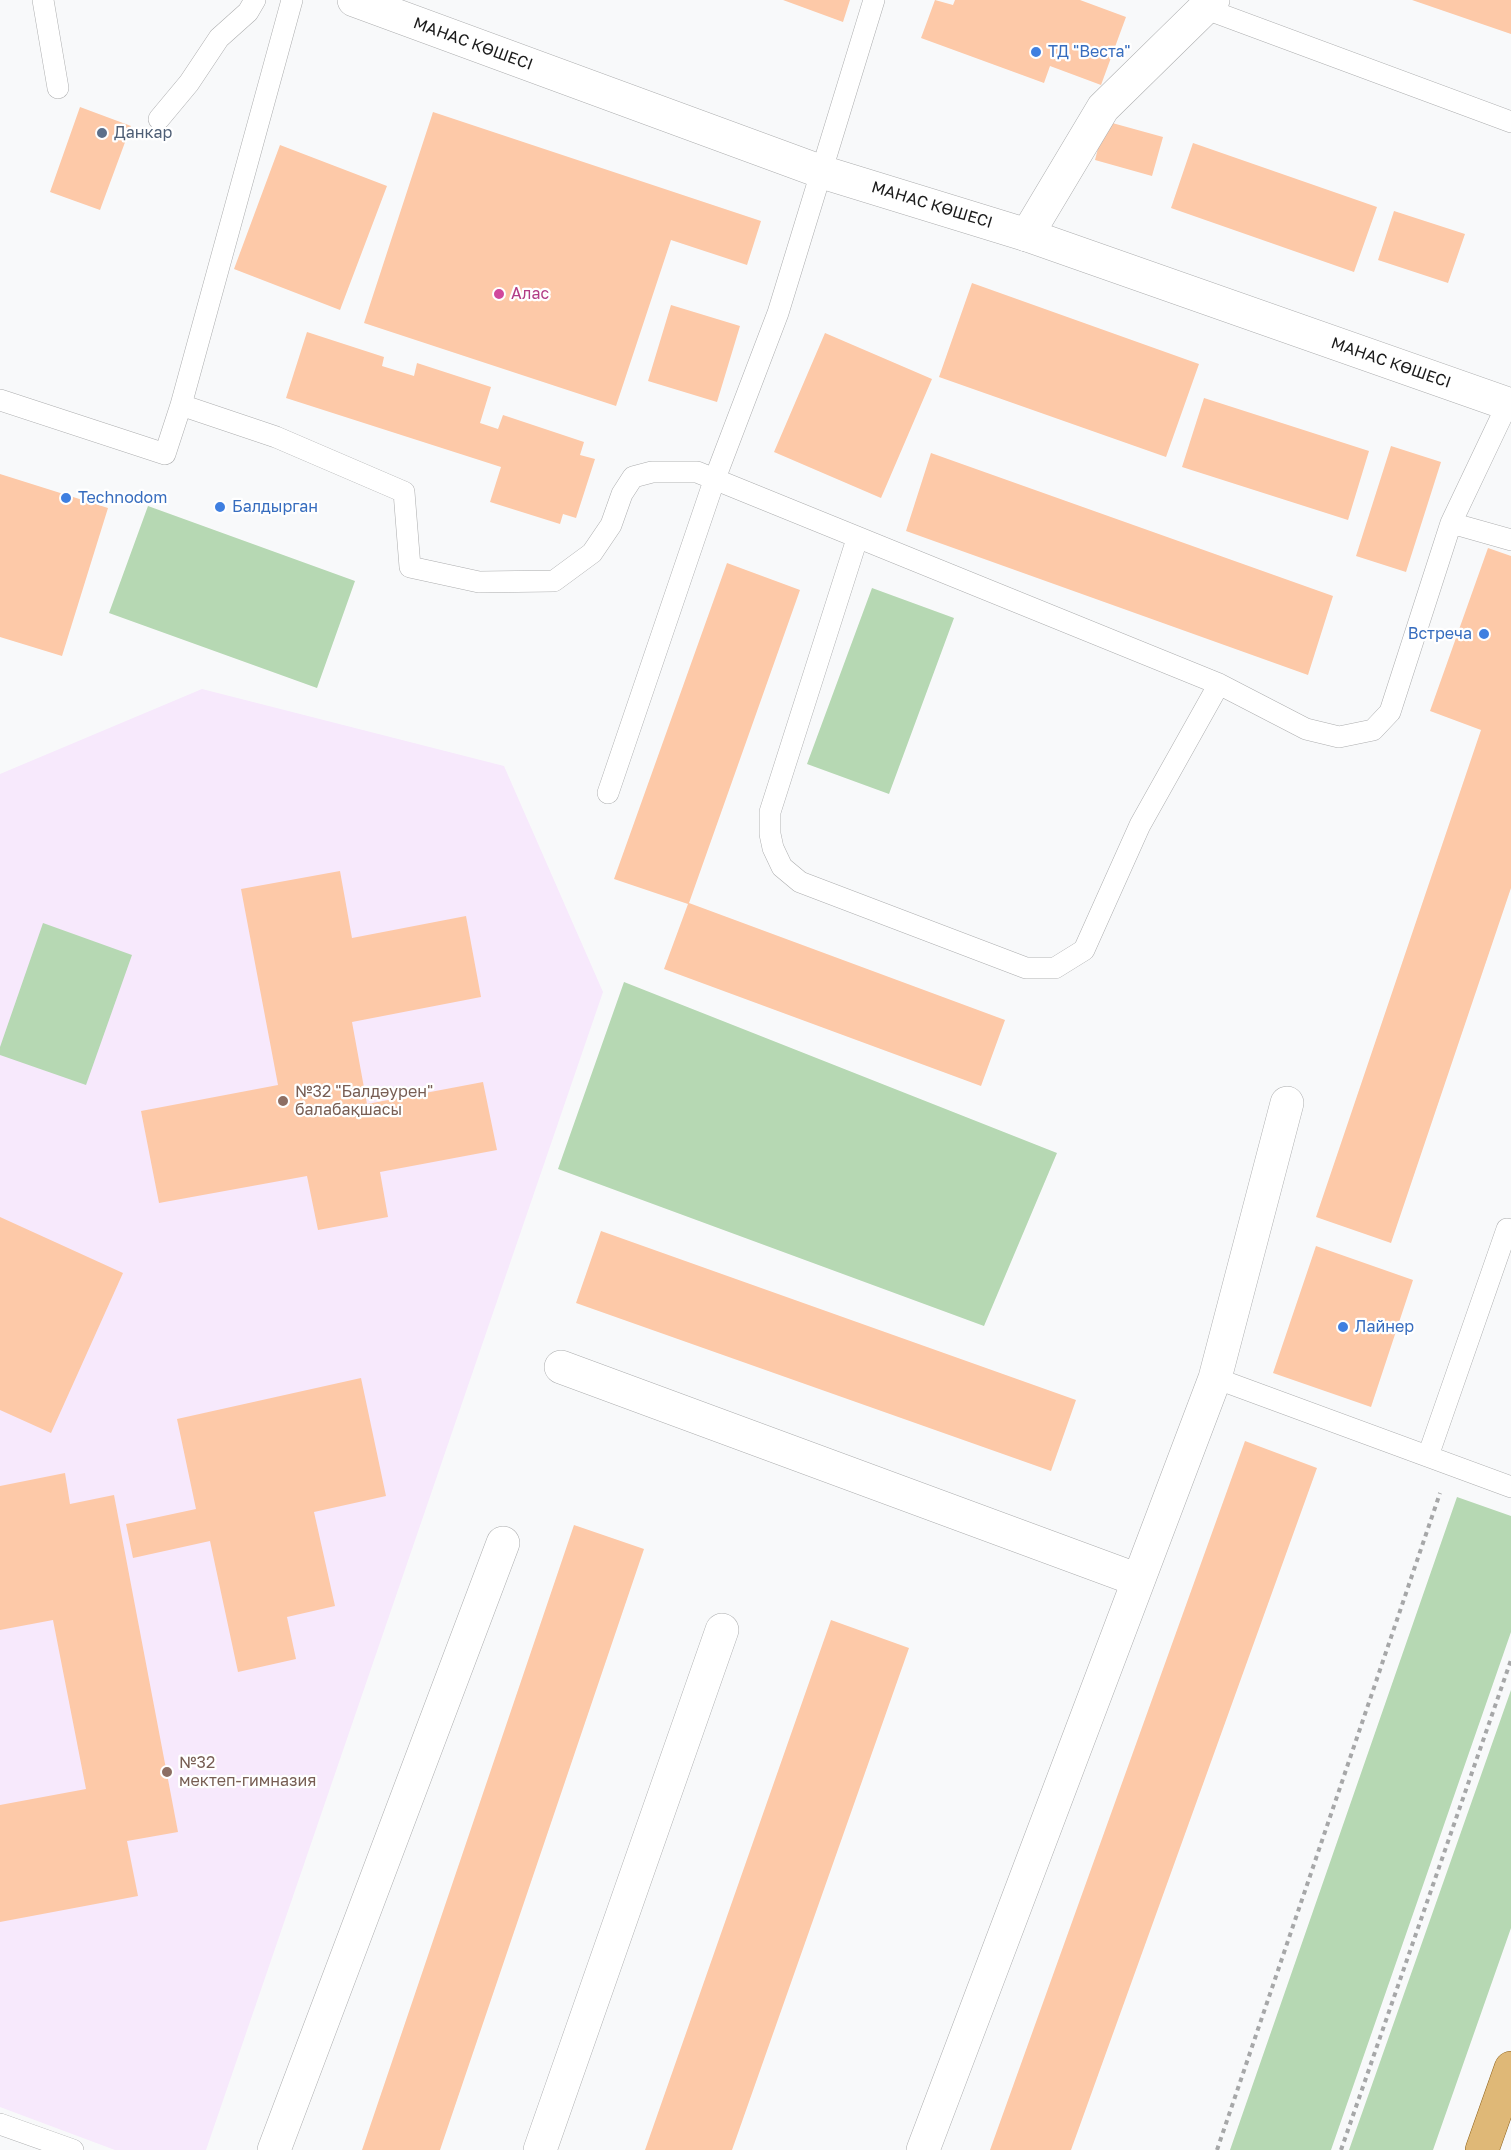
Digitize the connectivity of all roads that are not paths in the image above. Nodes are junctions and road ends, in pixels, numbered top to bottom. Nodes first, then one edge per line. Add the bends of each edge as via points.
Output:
1 (43, 0) edge
2 (255, 0) edge
3 (292, 0) edge
4 (354, 0) edge
5 (874, 0) edge
6 (1209, 4) edge
7 (58, 87) dead end
8 (159, 120) dead end
9 (1511, 122) edge
10 (822, 172) junction
11 (1027, 235) junction
12 (0, 400) edge
13 (1509, 404) edge
14 (181, 405) junction
15 (714, 481) junction
16 (1451, 523) junction
17 (857, 539) junction
18 (1511, 540) edge
19 (1219, 684) junction
20 (608, 793) dead end
21 (1287, 1103) dead end
22 (1507, 1229) dead end
23 (561, 1366) dead end
24 (1215, 1377) junction
25 (1428, 1456) junction
26 (1511, 1487) edge
27 (503, 1543) dead end
28 (1138, 1580) junction
29 (722, 1629) dead end
30 (1511, 2068) edge
31 (0, 2124) edge
32 (73, 2150) edge
33 (274, 2150) edge
34 (540, 2150) edge
35 (923, 2150) edge
36 (1482, 2150) edge

1 - 7 lane
2 - 8 lane via 248,12 219,38
3 - 14 lane
4 - 10 street, МАНАС КӨШЕСІ
5 - 10 lane
6 - 9 lane
6 - 11 street via 1103,108
10 - 11 street, МАНАС КӨШЕСІ
10 - 15 lane via 778,314
11 - 13 street, МАНАС КӨШЕСІ
12 - 14 lane via 165,454
13 - 16 lane
14 - 15 lane via 276,437 404,492 410,567 479,582 554,581 592,553 611,525 633,477 652,472 697,472
15 - 17 lane
15 - 20 lane
16 - 18 lane
16 - 19 lane via 1390,712 1373,730 1340,737 1306,729
17 - 19 lane
17 - 19 lane via 770,812 773,848 782,867 800,882 1026,968 1055,968 1084,950 1140,825
21 - 24 street
22 - 25 lane
23 - 28 street
24 - 25 lane
24 - 28 street
25 - 26 lane
27 - 33 street
28 - 35 street
29 - 34 street
30 - 36 main road
31 - 32 lane

